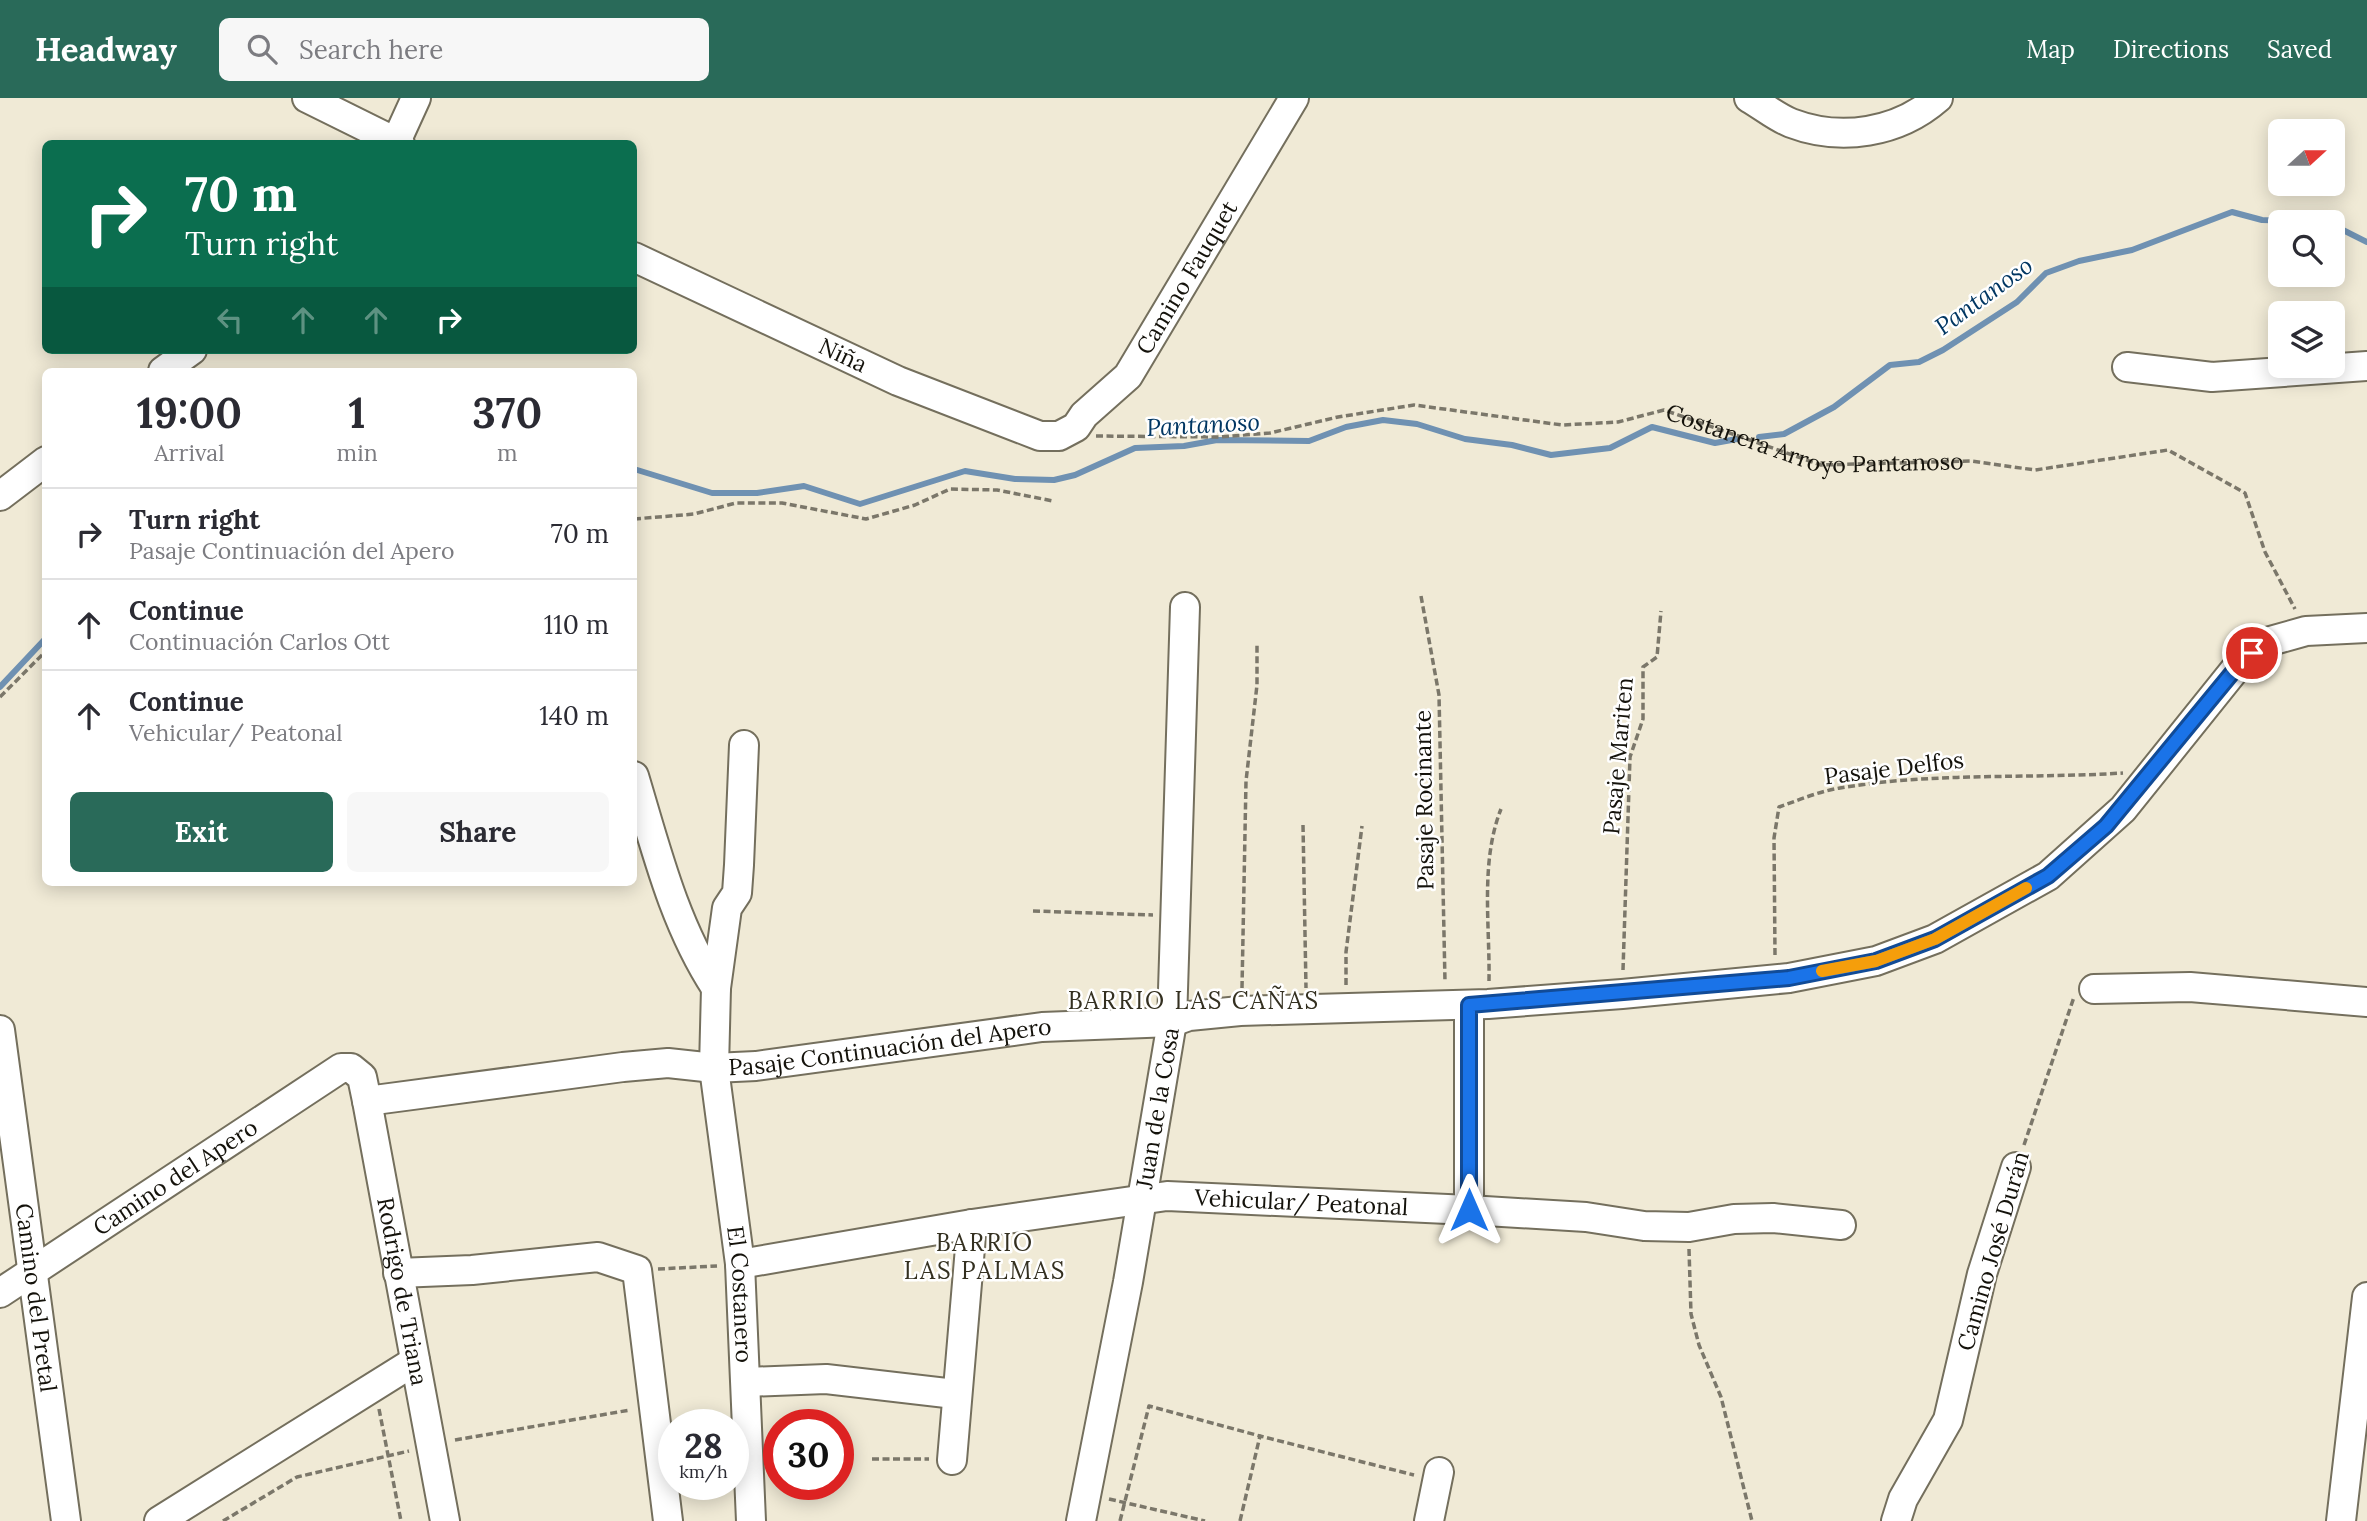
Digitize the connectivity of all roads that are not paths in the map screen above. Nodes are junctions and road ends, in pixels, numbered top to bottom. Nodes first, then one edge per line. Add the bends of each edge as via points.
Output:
1 (307, 98) edge
2 (416, 98) edge
3 (1294, 98) edge
4 (1749, 98) edge
5 (1938, 98) edge
6 (391, 140) edge
7 (398, 140) edge
8 (637, 258) edge
9 (186, 354) edge
10 (2367, 366) edge
11 (2127, 367) dead end
12 (167, 368) edge
13 (1059, 436) joint
14 (42, 464) edge
15 (0, 496) edge
16 (1185, 607) dead end
17 (2367, 628) edge
18 (744, 745) dead end
19 (637, 786) edge
20 (716, 988) junction
21 (2094, 989) road end
22 (2367, 1002) edge
23 (1467, 1005) junction
24 (1172, 1022) junction
25 (0, 1030) edge
26 (351, 1068) joint
27 (714, 1068) junction
28 (367, 1101) junction
29 (2016, 1167) road end
30 (1141, 1199) junction
31 (1469, 1210) junction
32 (972, 1224) junction
33 (1841, 1225) dead end
34 (740, 1264) junction
35 (33, 1272) junction
36 (398, 1273) junction
37 (0, 1293) edge
38 (2367, 1297) edge
39 (415, 1361) junction
40 (747, 1382) junction
41 (955, 1394) junction
42 (952, 1460) road end
43 (1431, 1475) road end
44 (1084, 1508) edge
45 (66, 1521) edge
46 (159, 1521) edge
47 (445, 1521) edge
48 (668, 1521) edge
49 (751, 1521) edge
50 (1429, 1521) edge
51 (1896, 1521) edge
52 (2342, 1521) edge

1 - 6 street
2 - 7 street
3 - 13 street, Camino Fauquet via 1128,376 1076,427
4 - 5 street via 1788,122 1839,135 1888,127 1919,114
8 - 13 street, Niña via 898,381 1040,436
9 - 12 street
10 - 11 street via 2212,377
14 - 15 street
16 - 24 street, Juan de la Cosa
17 - 23 street, Pasaje Continuación del Apero via 2306,631 2267,642 2229,677 2106,826 2048,876 1925,943 1876,961 1789,978
18 - 20 street via 737,893 727,908
19 - 20 street via 668,891 697,958
20 - 27 street
21 - 22 street via 2189,987
23 - 24 street, Pasaje Continuación del Apero via 1306,1007 1189,1016
23 - 31 street
24 - 27 street, Pasaje Continuación del Apero via 1042,1027
24 - 30 street, Juan de la Cosa
25 - 35 street, Camino del Pretal
26 - 28 street, Rodrigo de Triana via 362,1077
26 - 35 street, Camino del Apero via 341,1068
27 - 28 street, Pasaje Continuación del Apero via 668,1063 623,1067
27 - 34 street, El Costanero
28 - 36 street, Rodrigo de Triana
29 - 51 street, Camino José Durán via 1982,1274 1948,1420 1903,1499
30 - 31 street, Vehicular/ Peatonal via 1167,1196
30 - 32 street, Vehicular/ Peatonal
30 - 44 street, Juan de la Cosa
31 - 33 street, Vehicular/ Peatonal via 1586,1217 1644,1226 1689,1227 1773,1218
32 - 34 street, Vehicular/ Peatonal
32 - 41 street
34 - 40 street, El Costanero
35 - 37 street, Camino del Apero
35 - 45 street, Camino del Pretal
36 - 39 street, Rodrigo de Triana
36 - 48 street via 598,1257 637,1270
38 - 52 street
39 - 46 street
39 - 47 street, Rodrigo de Triana via 443,1444
40 - 41 street via 826,1379
40 - 49 street, El Costanero
41 - 42 street
43 - 50 street

